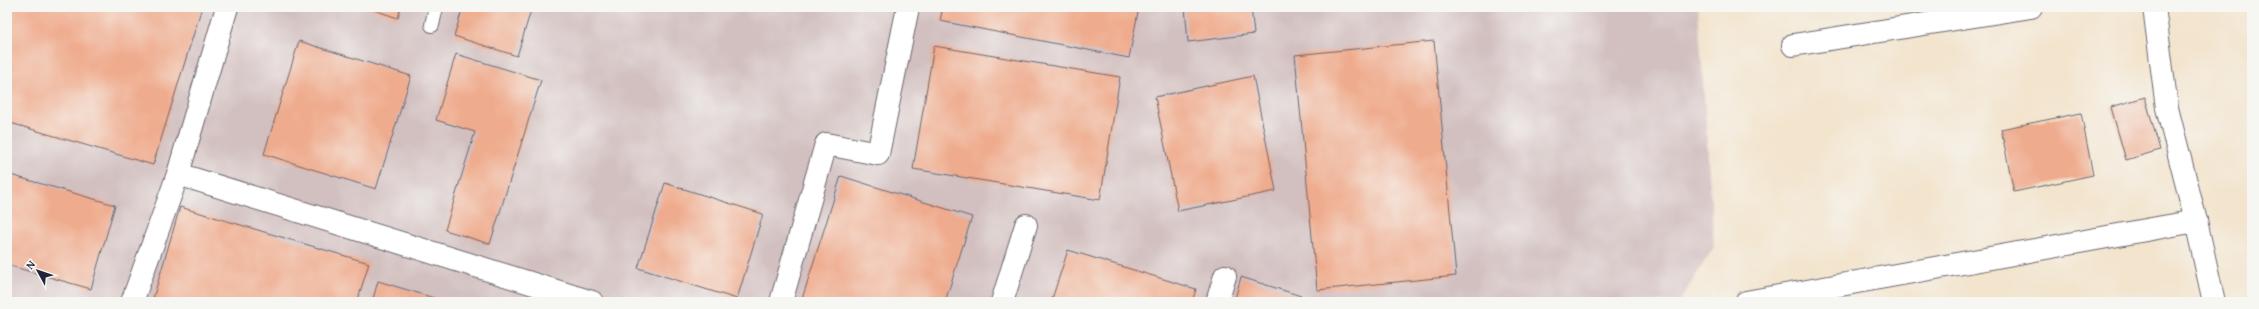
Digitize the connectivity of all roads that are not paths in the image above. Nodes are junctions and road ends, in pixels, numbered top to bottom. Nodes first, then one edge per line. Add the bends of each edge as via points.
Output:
1 (227, 7) edge
2 (436, 7) edge
3 (908, 7) edge
4 (2031, 7) edge
5 (2154, 7) edge
6 (432, 25) dead end
7 (1792, 44) dead end
8 (178, 174) junction
9 (2196, 221) junction
10 (1026, 225) dead end
11 (1225, 276) dead end
12 (132, 302) edge
13 (592, 302) edge
14 (781, 302) edge
15 (1002, 302) edge
16 (1217, 302) edge
17 (1746, 302) edge
18 (2214, 302) edge

1 - 8 street
2 - 6 lane
3 - 14 street via 878,154 826,144
4 - 7 street
5 - 9 street via 2167,108
8 - 12 street
8 - 13 street
9 - 17 street
9 - 18 street
10 - 15 street
11 - 16 street

